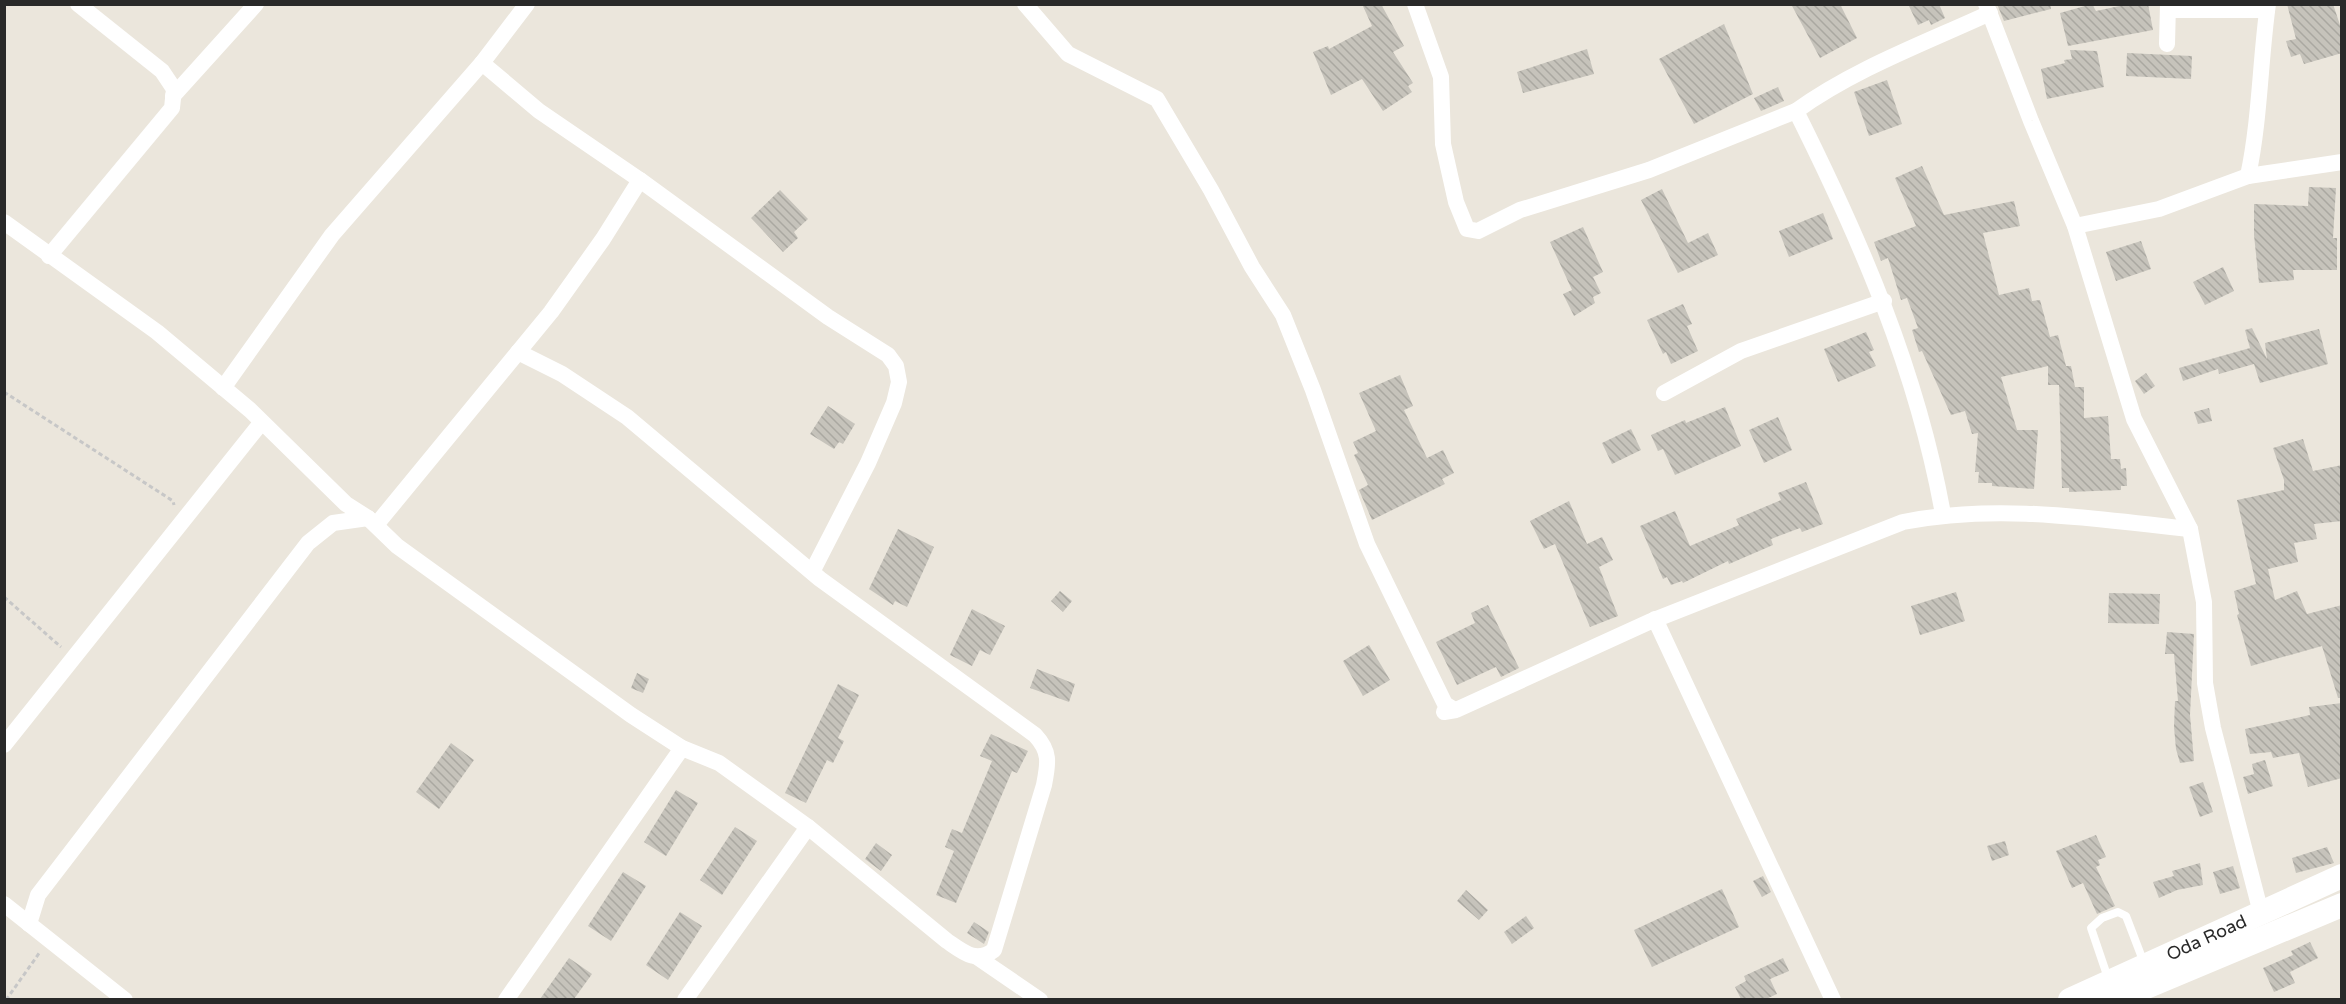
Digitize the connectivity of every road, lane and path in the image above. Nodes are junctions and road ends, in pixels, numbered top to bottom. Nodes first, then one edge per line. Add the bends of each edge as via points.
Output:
1 (78, 4) edge
2 (256, 4) edge
3 (527, 4) edge
4 (1025, 4) edge
5 (1415, 4) edge
6 (2168, 7) edge
7 (2267, 7) edge
8 (1988, 9) edge
9 (2167, 44) dead end
10 (482, 63) junction
11 (173, 96) junction
12 (1796, 111) junction
13 (2342, 162) edge
14 (2248, 176) junction
15 (640, 180) junction
16 (4, 222) edge
17 (2075, 226) junction
18 (49, 256) junction
19 (1884, 301) junction
20 (518, 352) junction
21 (223, 388) junction
22 (4, 392) edge
23 (1664, 393) dead end
24 (261, 423) junction
25 (174, 509) dead end
26 (1943, 514) junction
27 (372, 522) junction
28 (2190, 529) junction
29 (812, 572) junction
30 (4, 597) edge
31 (1655, 619) junction
32 (73, 659) junction
33 (4, 745) edge
34 (682, 748) junction
35 (808, 827) junction
36 (2342, 876) edge
37 (4, 904) edge
38 (2342, 904) edge
39 (2260, 913) junction
40 (29, 924) junction
41 (50, 940) junction
42 (977, 957) junction
43 (2146, 966) junction
44 (2112, 991) edge
45 (6, 999) edge
46 (125, 999) edge
47 (506, 999) edge
48 (685, 999) edge
49 (1040, 999) edge
50 (1833, 999) edge
51 (2070, 999) edge

1 - 11 street via 162,70 174,89
2 - 11 street
3 - 10 street
4 - 31 street via 1068,54 1158,99 1252,267 1284,315 1367,544 1445,704 1453,709 1443,712 1456,710
5 - 12 street via 1441,77 1443,144 1456,202 1467,230 1478,231 1520,210 1649,170
6 - 7 street
6 - 9 street
7 - 14 street via 2256,140
8 - 12 street via 1874,66
8 - 17 street
10 - 15 street via 539,111
10 - 21 street via 332,235
11 - 18 street via 172,108 161,125
12 - 19 street
13 - 14 street
14 - 17 street via 2159,209
15 - 20 street via 603,239
15 - 29 street via 828,317 888,355 898,370 899,382 890,413
16 - 18 street
17 - 28 street via 2134,419
18 - 21 street via 157,332
19 - 23 street via 1741,351
19 - 26 street via 1914,390
20 - 27 street
20 - 29 street via 562,374 627,417
21 - 24 street
22 - 25 path via 173,501
24 - 27 street via 346,504
24 - 32 street
26 - 28 street via 2048,514
26 - 31 street via 1903,522
27 - 34 street via 432,572
27 - 40 street via 333,523 308,543 38,895
28 - 39 street via 2204,602 2205,683 2213,728
29 - 42 street via 1045,746 1048,764 1044,785 998,944 989,954
30 - 32 path
31 - 50 street
32 - 33 street
34 - 35 street via 719,762
34 - 47 street
35 - 42 street via 947,941
35 - 48 street
36 - 39 street, Oda Road
37 - 40 street
38 - 44 street, Oda Road
39 - 43 street, Oda Road
40 - 41 street
41 - 45 path
41 - 46 street
42 - 49 street
43 - 44 street, Oda Road
43 - 44 lane via 2130,921 2122,912 2094,923 2091,928
44 - 51 street, Oda Road

